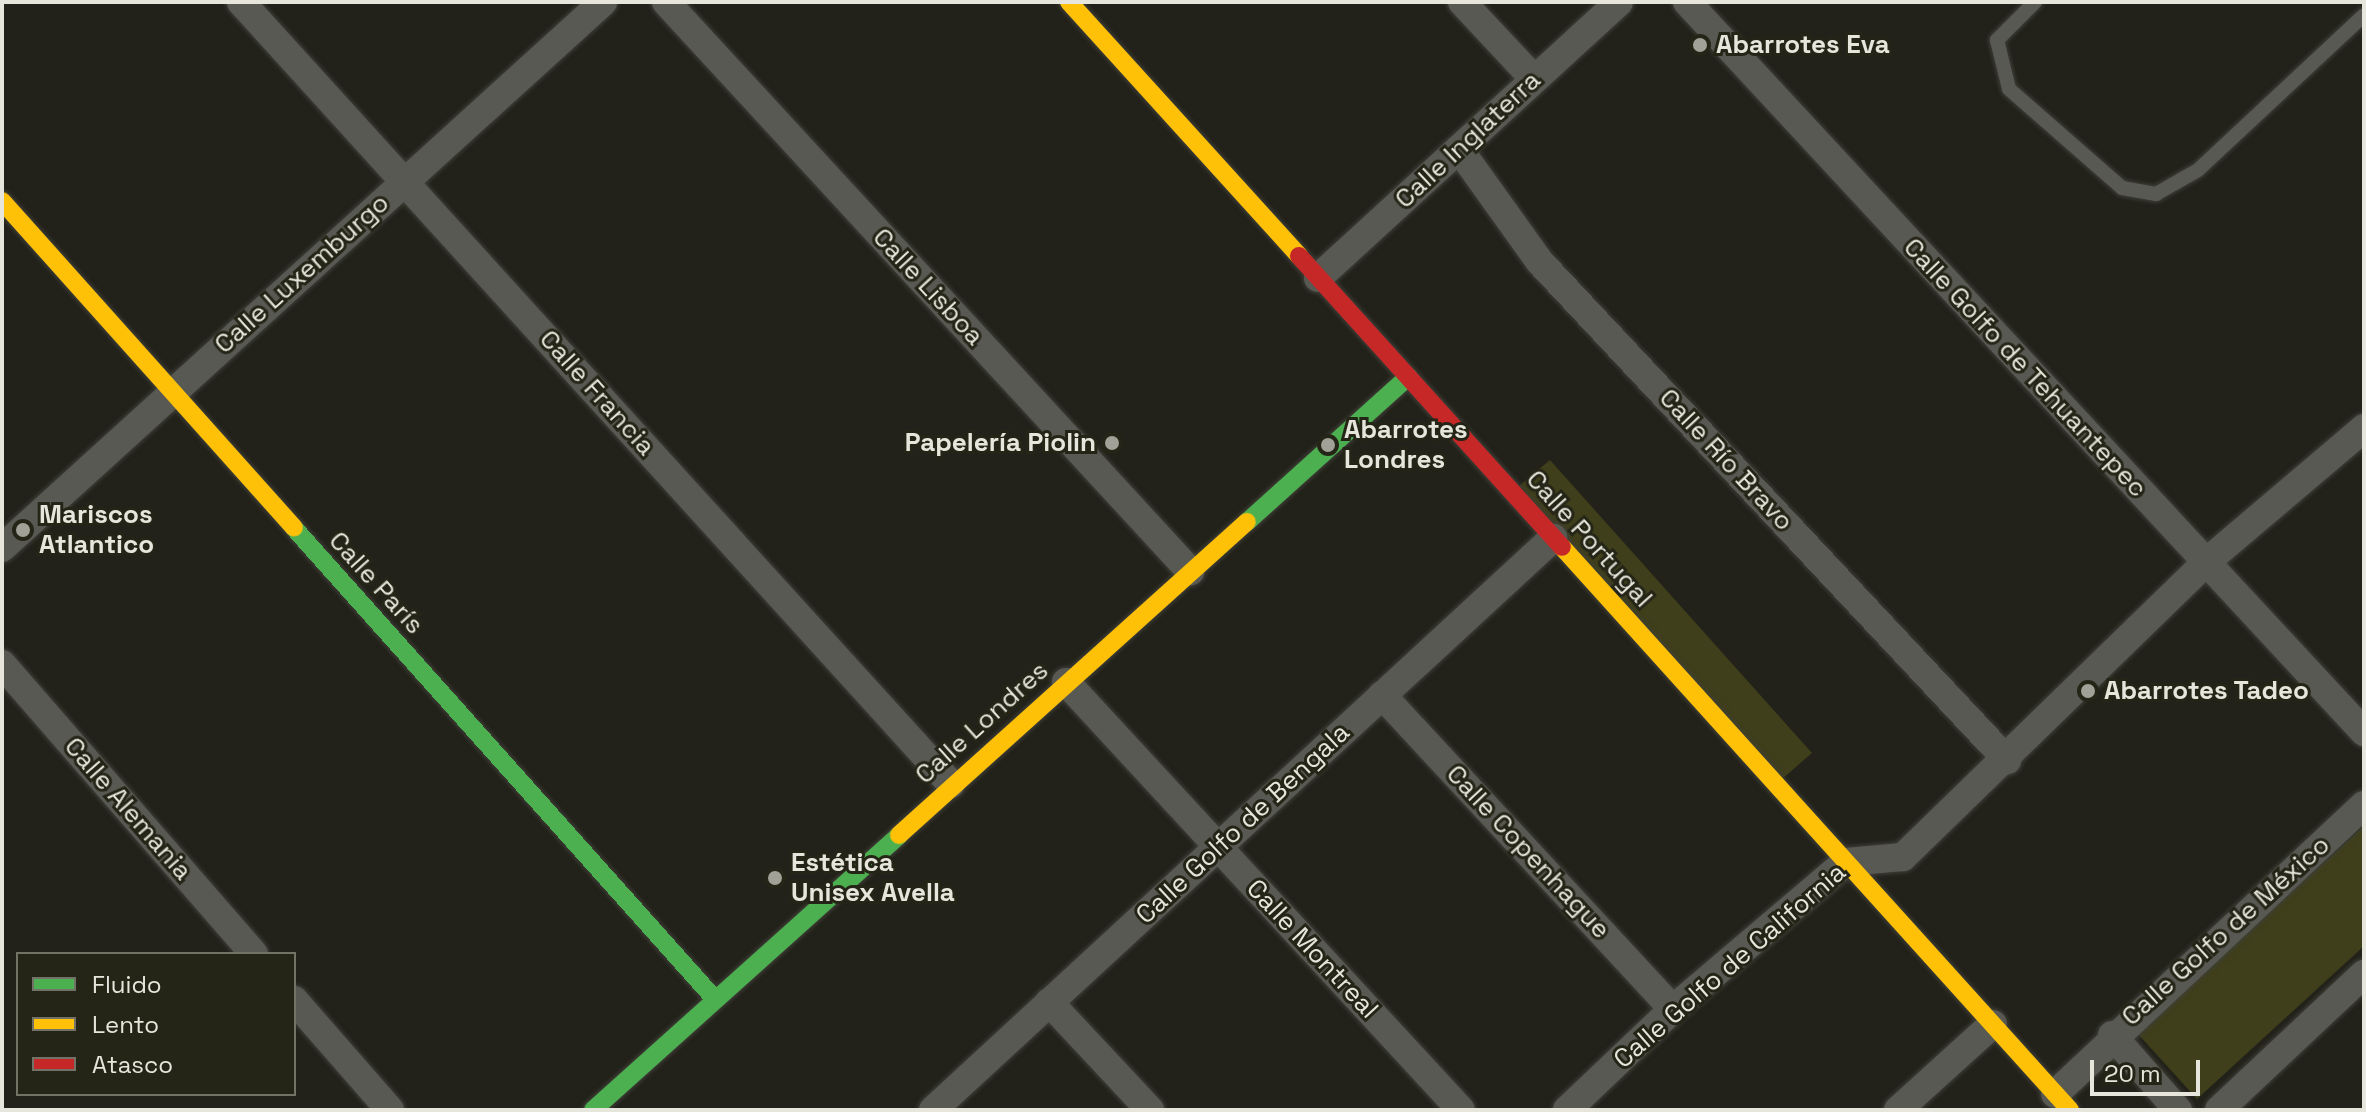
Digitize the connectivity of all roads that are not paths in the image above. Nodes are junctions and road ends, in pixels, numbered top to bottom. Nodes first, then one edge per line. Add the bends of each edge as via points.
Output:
1 (241, 2) edge
2 (603, 2) edge
3 (666, 2) edge
4 (1069, 2) edge
5 (1462, 2) edge
6 (1619, 2) edge
7 (1687, 2) edge
8 (2035, 2) edge
9 (2364, 15) edge
10 (1534, 79) junction
11 (1459, 149) junction
12 (405, 181) junction
13 (2, 201) edge
14 (1318, 278) junction
15 (1408, 377) junction
16 (171, 393) junction
17 (2364, 428) edge
18 (1553, 538) junction
19 (2, 548) edge
20 (2205, 563) junction
21 (1190, 571) junction
22 (2, 664) edge
23 (1066, 682) junction
24 (1382, 695) junction
25 (2364, 732) edge
26 (2007, 760) junction
27 (951, 784) junction
28 (2364, 805) edge
29 (1218, 847) junction
30 (1846, 862) junction
31 (252, 952) edge
32 (2364, 974) edge
33 (713, 997) junction
34 (296, 1002) edge
35 (1049, 1002) junction
36 (1673, 1009) junction
37 (1993, 1024) junction
38 (2112, 1035) junction
39 (2063, 1102) edge
40 (390, 1110) edge
41 (593, 1110) edge
42 (933, 1110) edge
43 (1150, 1110) edge
44 (1461, 1110) edge
45 (1567, 1110) edge
46 (1898, 1110) edge
47 (2178, 1110) edge
48 (2219, 1110) edge

1 - 12 street, Calle Francia
2 - 12 street, Calle Luxemburgo
3 - 21 street, Calle Lisboa
4 - 14 street, Calle Portugal
5 - 10 street
6 - 10 street, Calle Inglaterra
7 - 20 street, Calle Golfo de Tehuantepec
8 - 9 lane via 1997,40 2009,89 2122,188 2156,194 2198,170
10 - 11 street, Calle Inglaterra
11 - 14 street, Calle Inglaterra
11 - 26 street, Calle Río Bravo via 1540,262
12 - 16 street, Calle Luxemburgo
12 - 27 street, Calle Francia
13 - 16 street, Calle París
14 - 15 street, Calle Portugal
15 - 18 street, Calle Portugal
15 - 21 street, Calle Londres
16 - 19 street, Calle Luxemburgo
16 - 33 street, Calle París
17 - 20 street, Calle Golfo de California
18 - 24 street, Calle Golfo de Bengala
18 - 30 street, Calle Portugal
20 - 25 street, Calle Golfo de Tehuantepec
20 - 26 street, Calle Golfo de California
21 - 23 street, Calle Londres
22 - 31 street, Calle Alemania
23 - 27 street, Calle Londres
23 - 29 street, Calle Montreal
24 - 29 street, Calle Golfo de Bengala
24 - 36 street, Calle Copenhague
26 - 30 street, Calle Golfo de California via 1903,857
27 - 33 street, Calle Londres
28 - 38 street, Calle Golfo de México
29 - 35 street, Calle Golfo de Bengala
29 - 44 street, Calle Montreal
30 - 36 street, Calle Golfo de California
30 - 37 street, Calle Portugal
32 - 48 street
33 - 41 street, Calle Londres
34 - 40 street
35 - 42 street, Calle Golfo de Bengala
35 - 43 street
36 - 45 street, Calle Golfo de California
37 - 39 street, Calle Portugal
37 - 46 street
38 - 39 street, Calle Golfo de México
38 - 47 street

